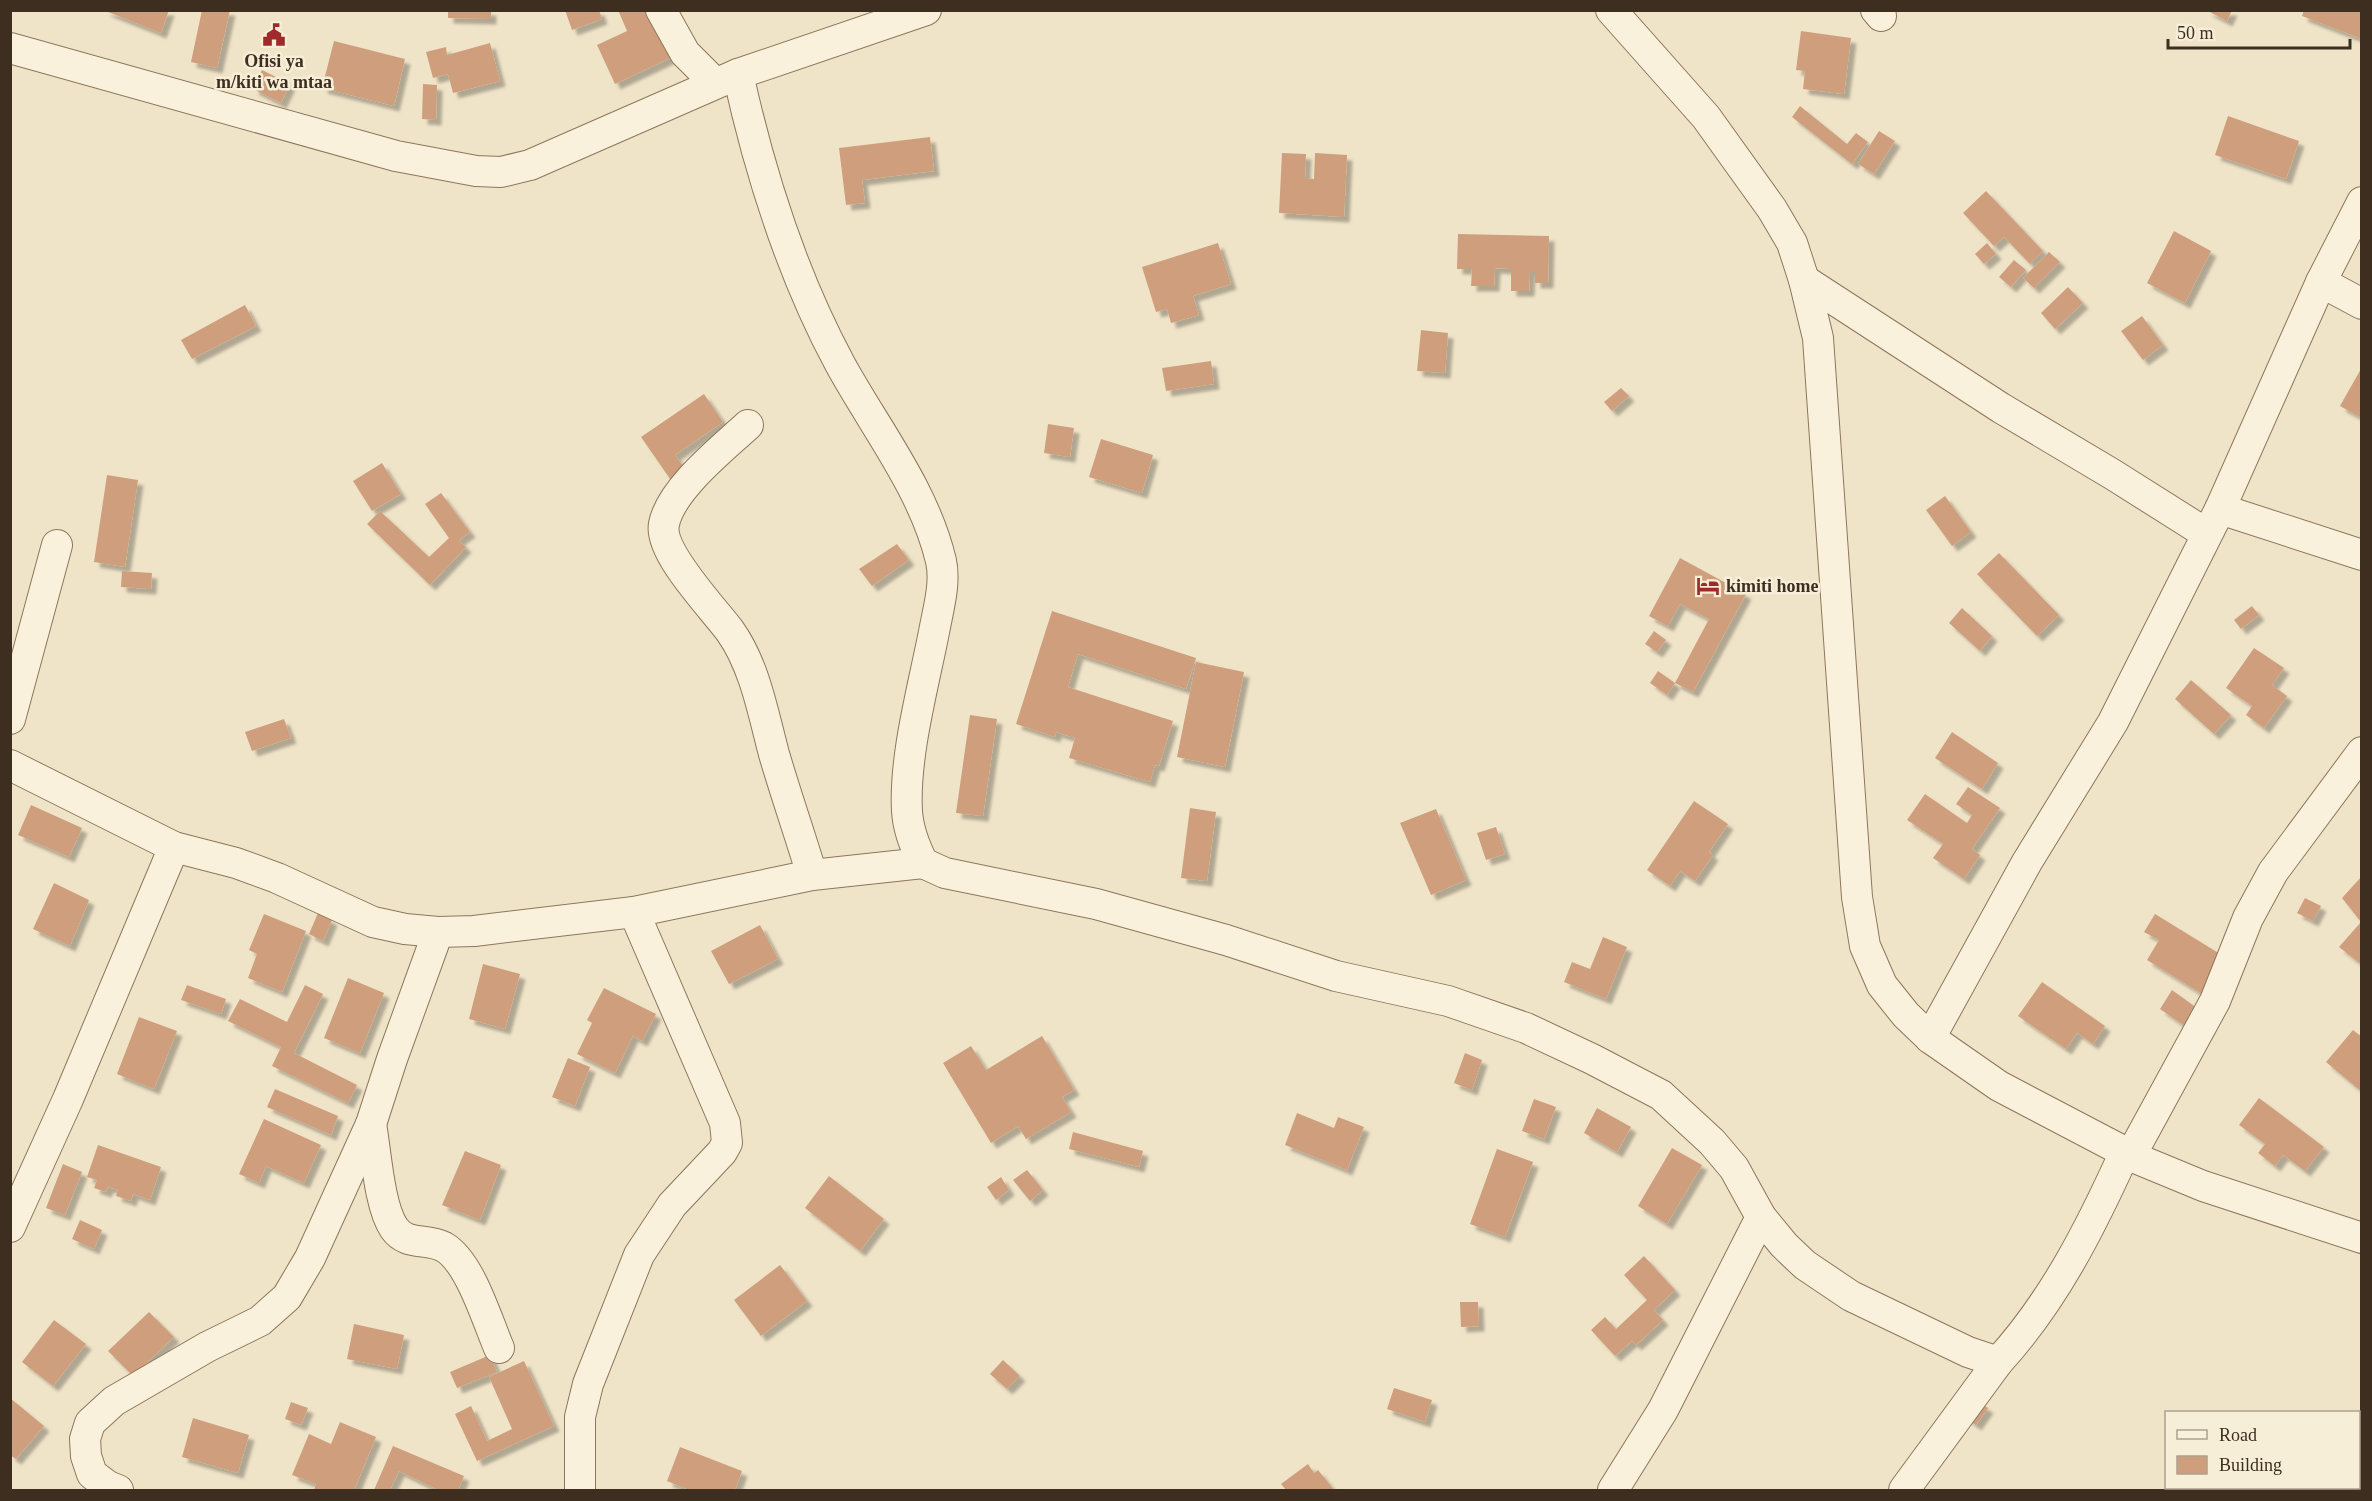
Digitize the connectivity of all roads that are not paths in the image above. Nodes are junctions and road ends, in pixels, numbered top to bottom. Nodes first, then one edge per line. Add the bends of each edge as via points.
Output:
1 (661, 10) edge
2 (926, 10) edge
3 (1611, 10) edge
4 (10, 48) edge
5 (727, 79) junction
6 (2361, 202) edge
7 (1804, 280) junction
8 (2322, 282) junction
9 (2361, 304) edge
10 (748, 425) dead end
11 (2214, 521) junction
12 (57, 545) dead end
13 (2361, 555) edge
14 (10, 719) edge
15 (2361, 752) edge
16 (10, 765) edge
17 (174, 847) junction
18 (923, 863) junction
19 (812, 875) junction
20 (634, 912) junction
21 (438, 932) junction
22 (1930, 1038) junction
23 (371, 1124) junction
24 (2128, 1154) junction
25 (1761, 1217) junction
26 (10, 1227) edge
27 (2361, 1238) edge
28 (500, 1347) dead end
29 (1998, 1362) junction
30 (118, 1491) edge
31 (580, 1491) edge
32 (1613, 1491) edge
33 (1904, 1491) edge

1 - 5 street via 685,53
2 - 5 street
3 - 7 street via 1706,117 1766,200 1792,243
4 - 5 street via 396,156 476,171 501,172 530,165
5 - 18 street via 750,128 793,262 839,363 930,521 942,564 941,595 910,756 907,812
6 - 8 street
7 - 11 street via 2001,408 2112,474
7 - 22 street via 1818,338 1857,897 1865,946 1882,985
8 - 9 street
8 - 11 street
10 - 19 street via 700,469 675,500 663,526 685,575 731,632 748,666
11 - 13 street
11 - 22 street via 2113,722 2027,862
12 - 14 street
15 - 24 street via 2272,872 2248,918 2215,1001
16 - 17 street
17 - 21 street via 277,878 373,922
17 - 26 street
18 - 19 street
18 - 25 street via 945,873 1096,904 1336,976 1448,1001 1526,1028 1661,1095 1734,1168
19 - 20 street
20 - 21 street
20 - 31 street via 725,1123 727,1143 672,1205 639,1255 588,1384 580,1417
21 - 23 street
22 - 24 street via 1999,1086
23 - 28 street via 384,1203 394,1229 414,1241 445,1248 459,1261
23 - 30 street via 310,1258 287,1297 260,1321 114,1401 90,1423 85,1439 92,1474
24 - 27 street via 2203,1186
24 - 29 street via 2053,1289 2021,1337
25 - 29 street via 1805,1265 1851,1296 1968,1352
25 - 32 street via 1663,1410
29 - 33 street

